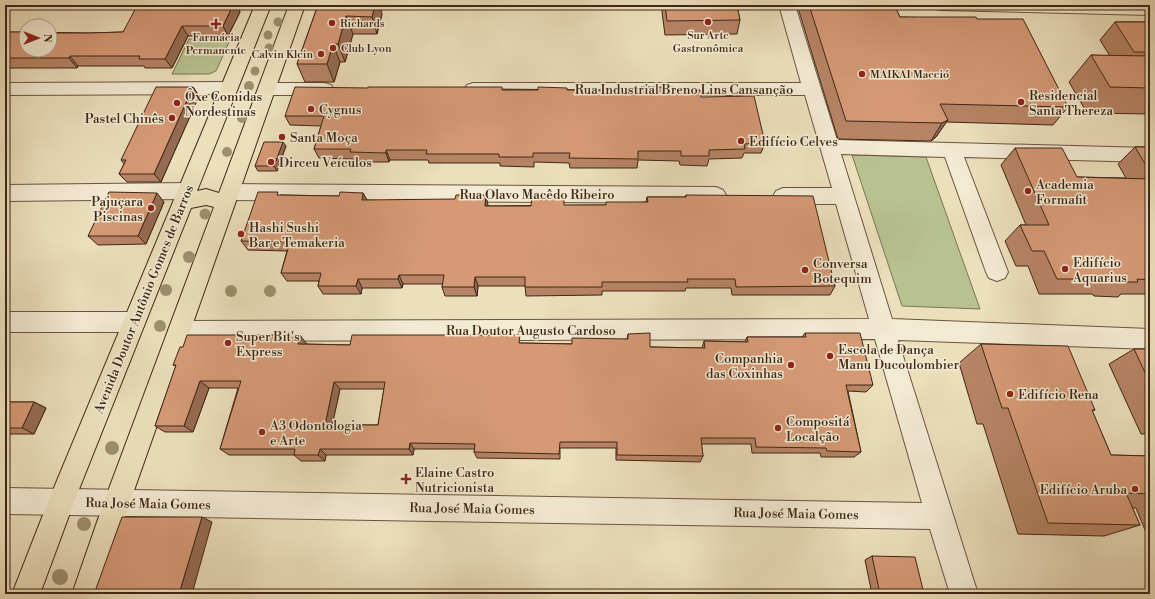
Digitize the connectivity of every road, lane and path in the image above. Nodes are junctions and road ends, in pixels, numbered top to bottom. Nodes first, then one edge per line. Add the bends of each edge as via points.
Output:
1 (262, 5) edge
2 (297, 5) edge
3 (787, 5) edge
4 (942, 5) edge
5 (988, 6) edge
6 (1150, 10) edge
7 (229, 88) junction
8 (5, 89) edge
9 (267, 89) junction
10 (338, 89) edge
11 (457, 89) edge
12 (812, 89) junction
13 (829, 147) junction
14 (952, 150) junction
15 (1150, 154) edge
16 (187, 191) junction
17 (230, 191) junction
18 (5, 193) edge
19 (732, 196) edge
20 (764, 196) edge
21 (844, 196) junction
22 (997, 272) dead end
23 (5, 322) edge
24 (134, 322) junction
25 (883, 329) junction
26 (179, 331) junction
27 (1150, 339) edge
28 (5, 502) edge
29 (61, 502) junction
30 (117, 502) junction
31 (938, 516) junction
32 (26, 594) edge
33 (86, 594) edge
34 (964, 594) edge

1 - 7 main road, Avenida Doutor Antônio Gomes de Barros
2 - 9 main road
3 - 12 street
4 - 5 street
5 - 6 street
7 - 8 street
7 - 16 main road, Avenida Doutor Antônio Gomes de Barros
9 - 10 street
9 - 17 main road
11 - 12 street, Rua Industrial Breno Lins Cansanção
12 - 13 street
13 - 14 street
13 - 21 street
14 - 15 street
14 - 22 street
16 - 17 main road via 206,197
16 - 18 street
16 - 24 main road, Avenida Doutor Antônio Gomes de Barros
17 - 19 street, Rua Olavo Macêdo Ribeiro
17 - 26 main road
20 - 21 street
21 - 25 street
23 - 24 street
24 - 29 main road, Avenida Doutor Antônio Gomes de Barros
25 - 26 street, Rua Doutor Augusto Cardoso
25 - 27 street, Rua Doutor Augusto Cardoso
25 - 31 street
26 - 30 main road
28 - 29 street, Rua José Maia Gomes
29 - 30 street, Rua José Maia Gomes
29 - 32 main road, Avenida Doutor Antônio Gomes de Barros
30 - 31 street, Rua José Maia Gomes
30 - 33 main road
31 - 34 street

